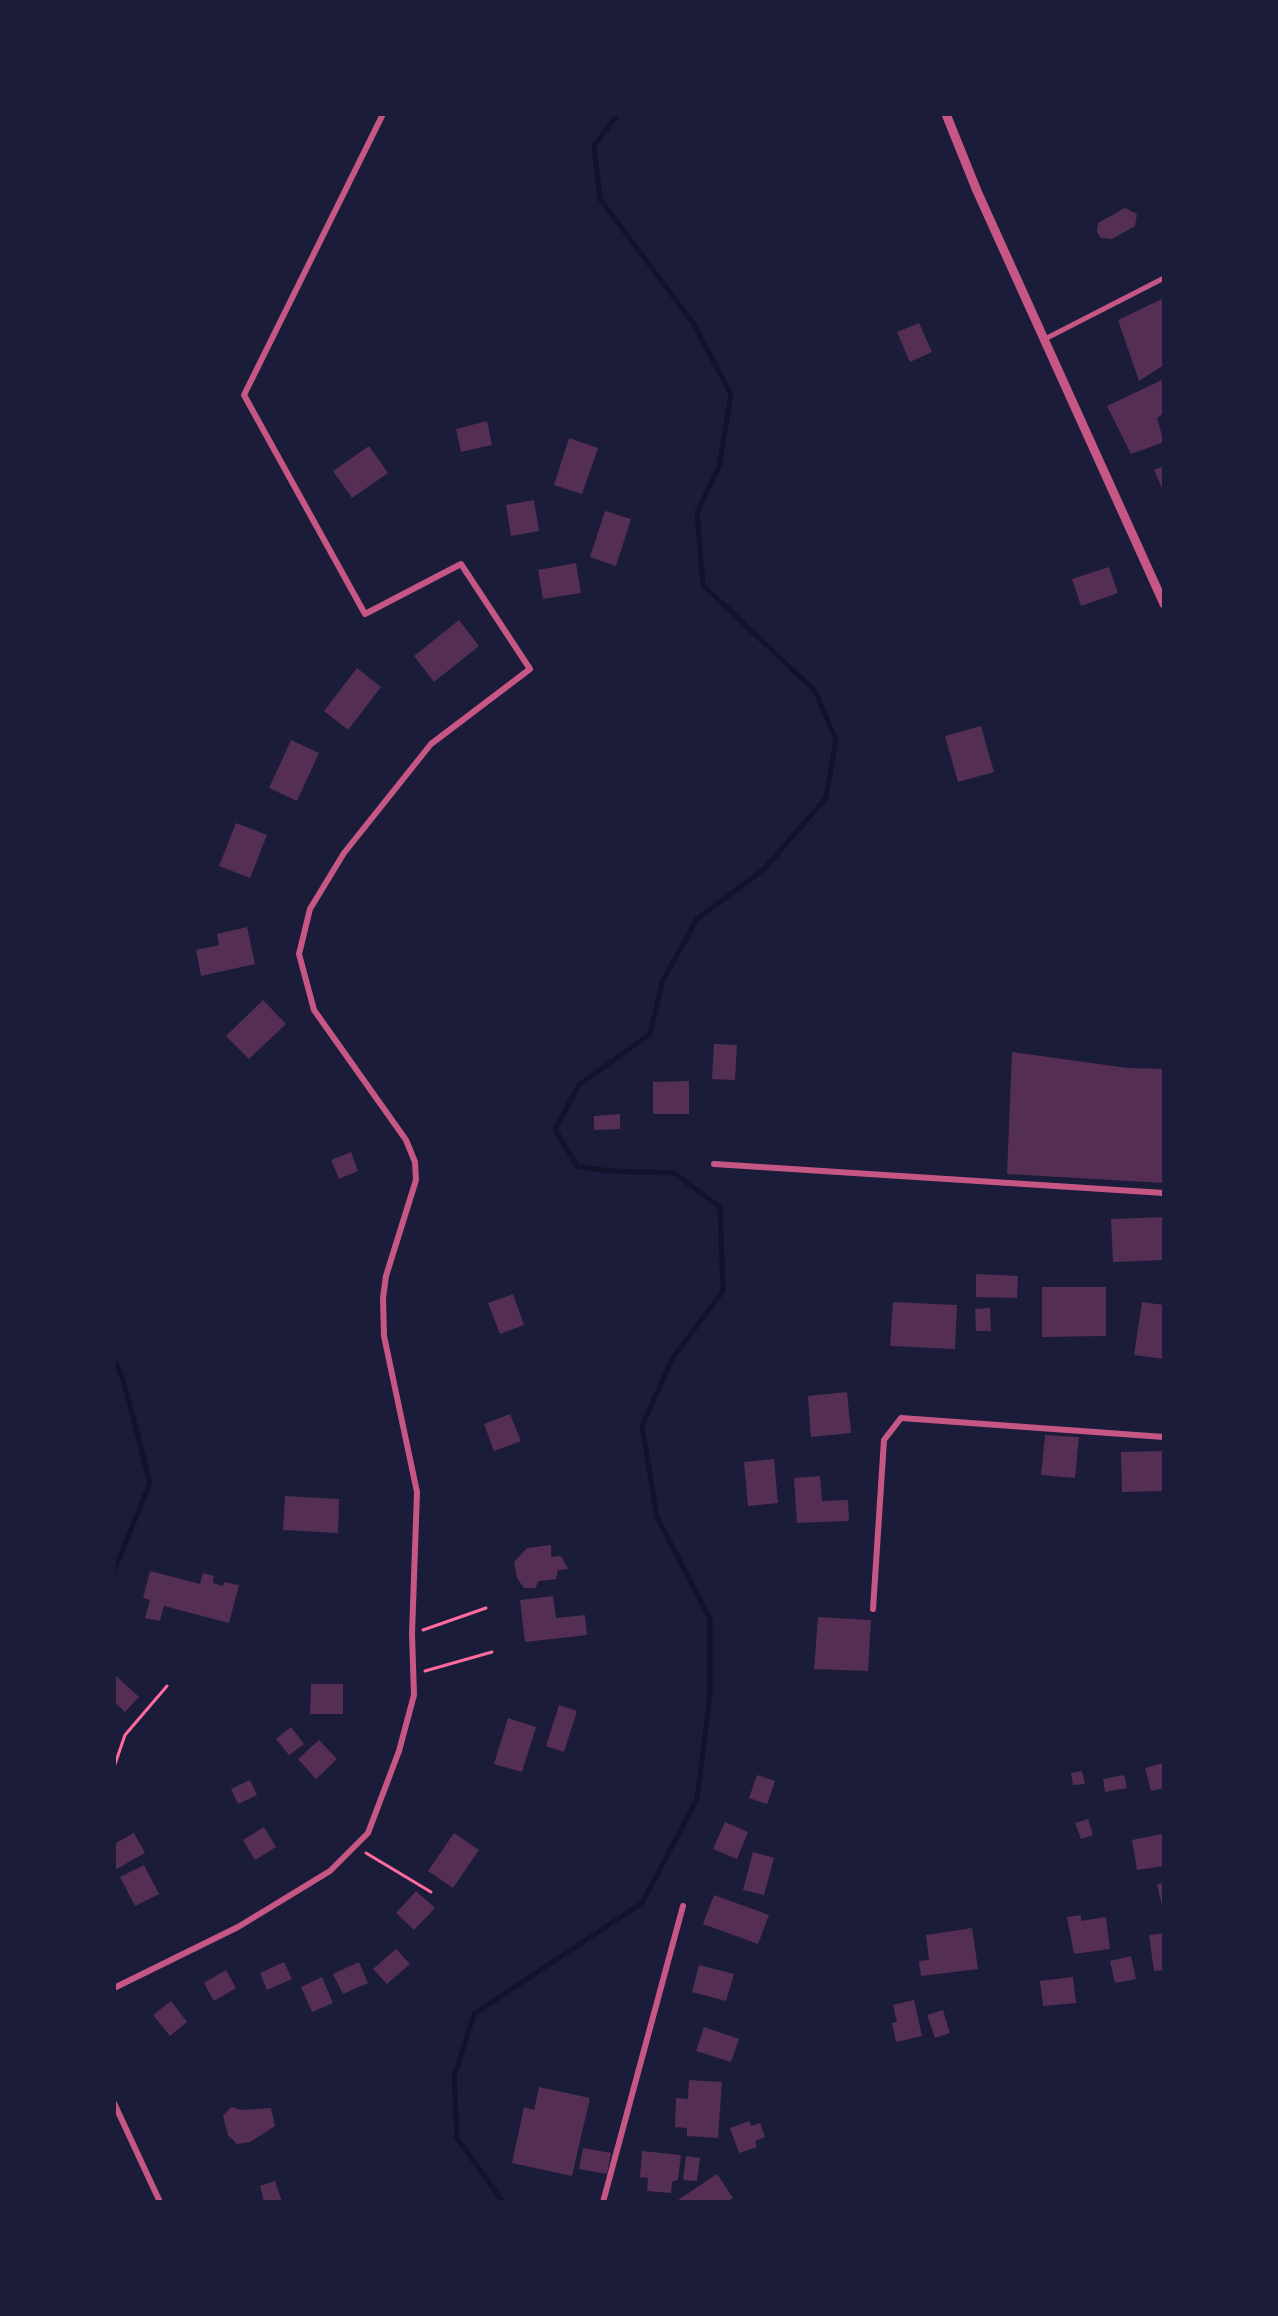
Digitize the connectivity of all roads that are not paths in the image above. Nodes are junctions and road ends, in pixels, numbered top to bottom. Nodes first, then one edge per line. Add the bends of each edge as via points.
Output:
1 (383, 114) edge
2 (946, 114) edge
3 (1164, 278) edge
4 (1045, 339) junction
5 (1164, 604) edge
6 (714, 1164) dead end
7 (1164, 1193) edge
8 (1164, 1437) edge
9 (873, 1609) dead end
10 (683, 1906) dead end
11 (114, 1988) edge
12 (114, 2103) edge
13 (160, 2202) edge
14 (603, 2202) edge

1 - 11 street via 244,395 365,614 461,564 530,669 431,744 344,853 310,909 299,954 314,1010 406,1140 415,1162 416,1180 382,1298 384,1336 417,1492 414,1695 399,1751 368,1833 330,1871 238,1927
2 - 4 street
3 - 4 street
4 - 5 street
6 - 7 street
8 - 9 street via 901,1418 884,1440
10 - 14 street
12 - 13 street

